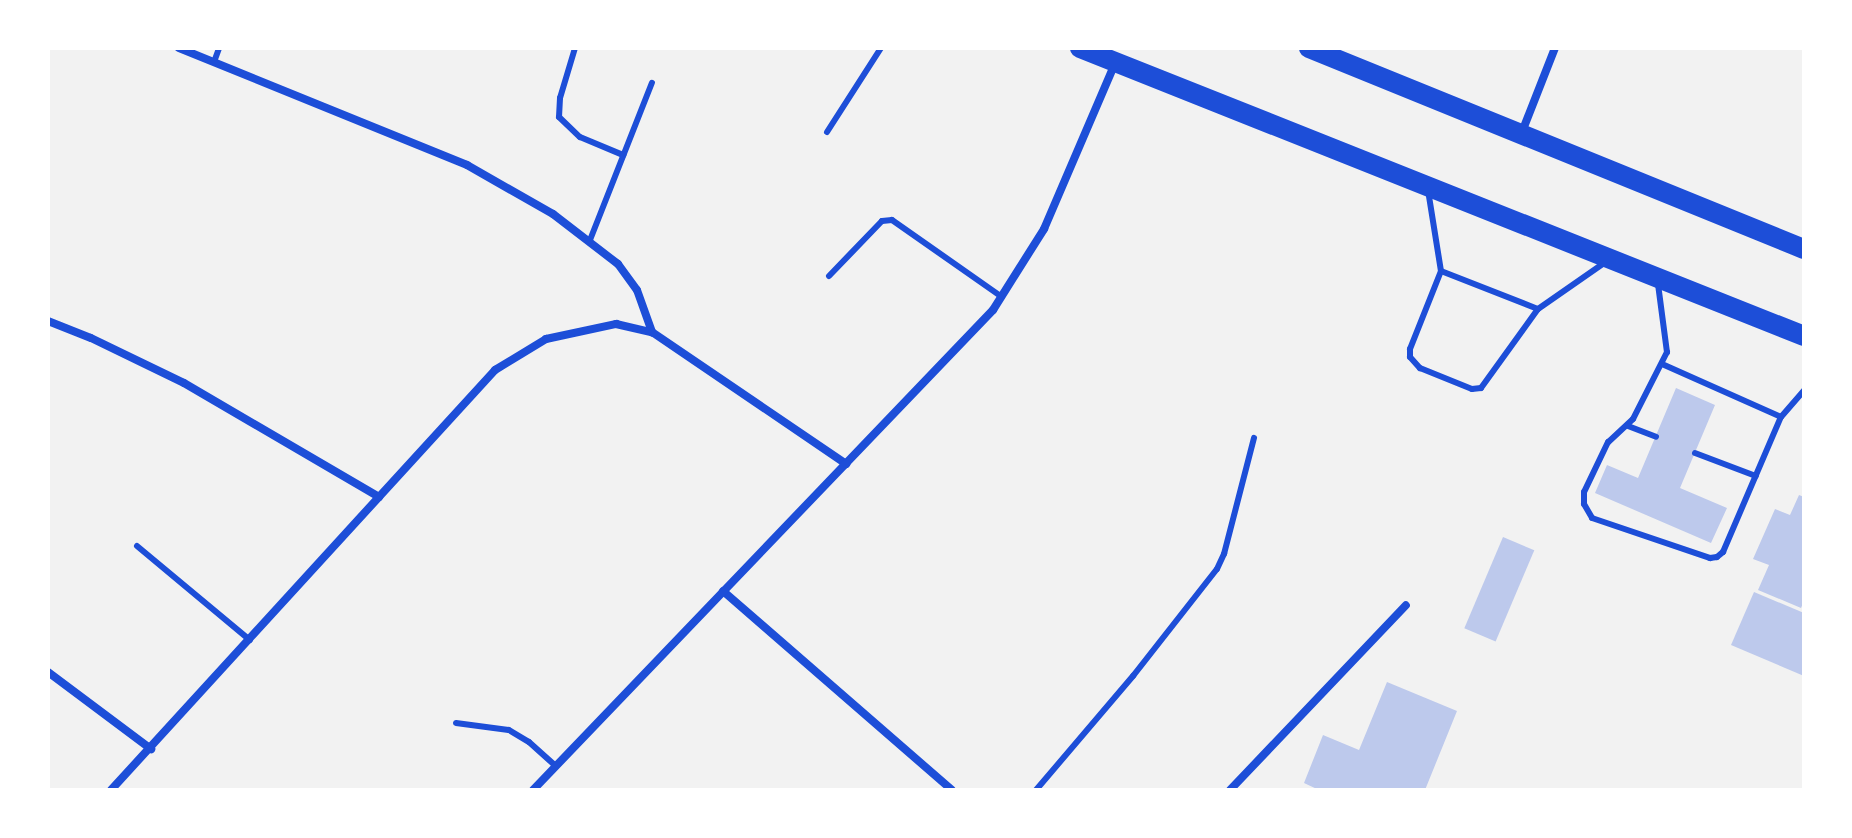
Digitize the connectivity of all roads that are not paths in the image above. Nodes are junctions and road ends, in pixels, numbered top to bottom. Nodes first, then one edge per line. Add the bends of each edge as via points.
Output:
1 (179, 48) edge
2 (219, 48) edge
3 (575, 48) edge
4 (881, 48) edge
5 (1080, 48) edge
6 (1309, 48) edge
7 (1555, 48) edge
8 (214, 62) junction
9 (1115, 62) junction
10 (652, 83) dead end
11 (827, 132) dead end
12 (1521, 136) junction
13 (623, 155) junction
14 (1427, 187) junction
15 (590, 240) junction
16 (1804, 249) edge
17 (1610, 259) junction
18 (1441, 271) junction
19 (829, 276) dead end
20 (1657, 277) junction
21 (1002, 297) junction
22 (1538, 309) junction
23 (48, 321) edge
24 (652, 332) junction
25 (1804, 336) edge
26 (1662, 364) junction
27 (1804, 391) edge
28 (1781, 417) junction
29 (1628, 426) junction
30 (1656, 437) dead end
31 (1254, 438) dead end
32 (1695, 453) dead end
33 (846, 464) junction
34 (1756, 476) junction
35 (379, 497) junction
36 (137, 546) dead end
37 (723, 591) junction
38 (1406, 605) dead end
39 (250, 640) junction
40 (48, 672) edge
41 (456, 723) dead end
42 (151, 749) junction
43 (556, 766) junction
44 (111, 790) edge
45 (533, 790) edge
46 (952, 790) edge
47 (1036, 790) edge
48 (1230, 790) edge

1 - 8 street
2 - 8 lane
3 - 13 lane via 559,117 580,137
4 - 11 lane
5 - 9 main road
6 - 12 main road
7 - 12 street
8 - 15 street via 467,165
9 - 14 main road
9 - 21 street via 1044,229
10 - 13 lane
12 - 16 main road
13 - 15 lane
14 - 17 main road
14 - 18 lane
15 - 24 street via 637,290
17 - 20 main road
17 - 22 lane
18 - 22 lane
18 - 22 lane via 1410,357 1420,368 1472,389 1481,388
19 - 21 lane via 882,221 892,220
20 - 25 main road
20 - 26 lane via 1669,345
21 - 33 street
23 - 35 street via 184,383
24 - 33 street
24 - 35 street via 616,324 533,346 495,370
26 - 28 lane
26 - 29 lane
27 - 28 lane
28 - 34 lane
29 - 30 lane
29 - 34 lane via 1608,442 1584,492 1592,518 1717,557
31 - 47 lane via 1217,569
32 - 34 lane
33 - 37 street
35 - 39 street
36 - 39 lane
37 - 43 street
37 - 46 street
38 - 48 street
39 - 42 street
40 - 42 street
41 - 43 lane via 509,730
42 - 44 street
43 - 45 street

